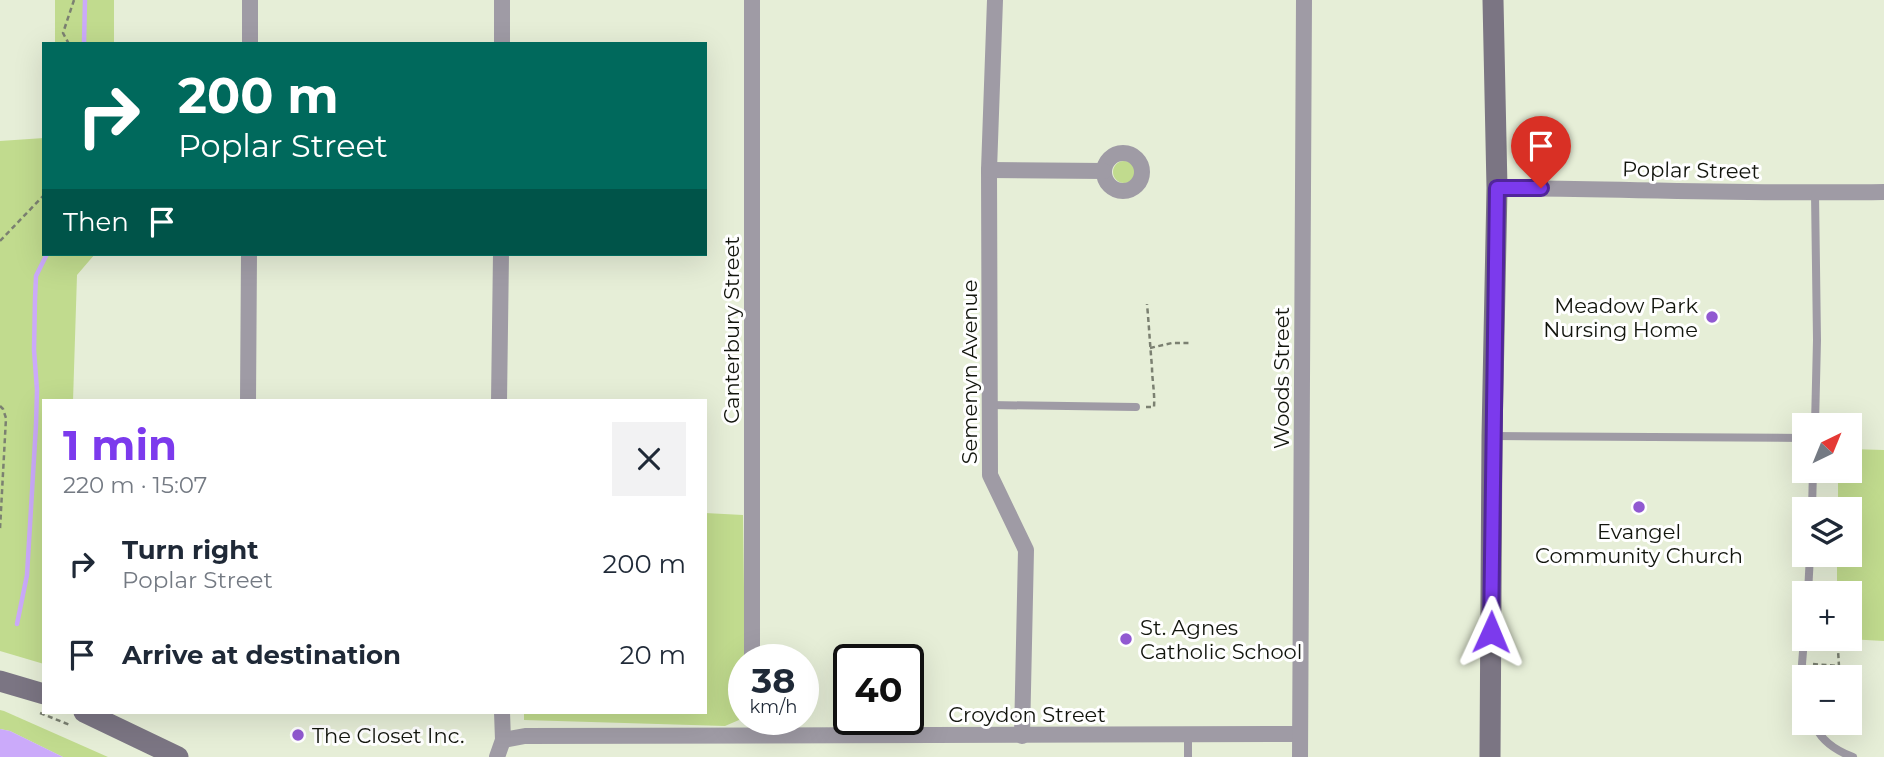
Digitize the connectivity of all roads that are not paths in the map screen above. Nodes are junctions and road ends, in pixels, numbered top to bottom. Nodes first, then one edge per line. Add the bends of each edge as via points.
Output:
1 (250, 0) edge
2 (502, 0) edge
3 (752, 0) edge
4 (995, 0) edge
5 (1304, 0) edge
6 (1493, 0) edge
7 (250, 42) edge
8 (502, 42) edge
9 (989, 170) junction
10 (1104, 171) dead end
11 (1497, 188) junction
12 (1884, 192) edge
13 (1815, 193) junction
14 (249, 256) edge
15 (500, 256) edge
16 (248, 399) edge
17 (499, 399) edge
18 (990, 405) junction
19 (1136, 407) road end
20 (1815, 413) edge
21 (1492, 436) junction
22 (1792, 438) edge
23 (752, 644) edge
24 (0, 681) edge
25 (40, 703) edge
26 (502, 714) edge
27 (78, 719) edge
28 (728, 728) edge
29 (819, 729) edge
30 (1300, 734) junction
31 (1188, 735) junction
32 (1822, 735) edge
33 (1022, 736) junction
34 (503, 740) junction
35 (178, 757) edge
36 (497, 757) edge
37 (1188, 757) edge
38 (1300, 757) edge
39 (1490, 757) edge
40 (1853, 757) edge

1 - 7 street
2 - 8 street
3 - 23 street, Canterbury Street
4 - 9 street, Semenyn Avenue
5 - 30 street, Woods Street
6 - 11 street
9 - 10 street
9 - 18 street, Semenyn Avenue
11 - 13 street, Poplar Street
11 - 21 street
12 - 13 street, Poplar Street
13 - 20 lane
14 - 16 street
15 - 17 street
18 - 19 lane
18 - 33 street, Semenyn Avenue via 990,475 1026,550
21 - 22 lane
21 - 39 street
24 - 25 street
26 - 34 street
27 - 35 street
28 - 34 street, Croydon Street
29 - 33 street, Croydon Street
30 - 31 street, Croydon Street
30 - 38 street, Woods Street
31 - 33 street, Croydon Street
31 - 37 lane
32 - 40 lane
34 - 36 street

